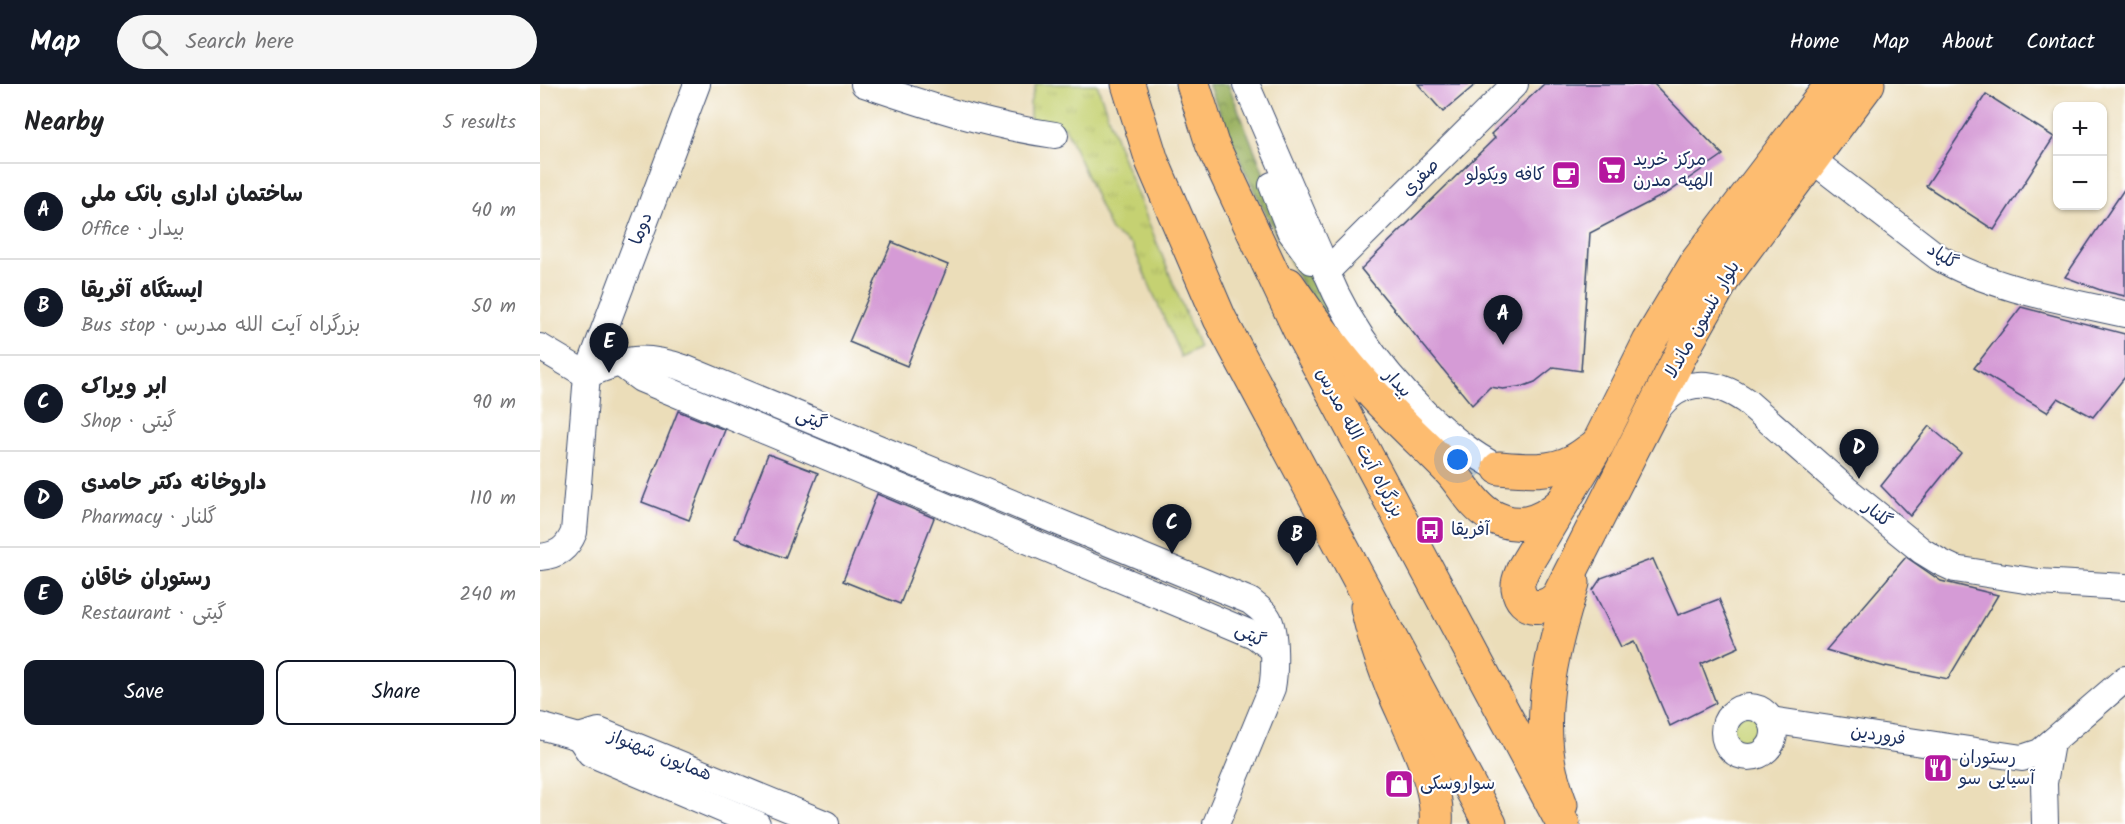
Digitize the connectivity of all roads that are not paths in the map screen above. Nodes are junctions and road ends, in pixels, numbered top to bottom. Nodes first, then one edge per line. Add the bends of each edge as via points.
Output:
1 (697, 84) edge
2 (864, 84) edge
3 (1128, 84) edge
4 (1193, 84) edge
5 (1233, 84) edge
6 (1246, 84) edge
7 (1515, 84) edge
8 (1832, 84) edge
9 (1868, 84) edge
10 (1055, 135) dead end
11 (1800, 151) junction
12 (1246, 219) junction
13 (1326, 272) junction
14 (2125, 314) edge
15 (540, 347) edge
16 (587, 375) junction
17 (1641, 432) junction
18 (1598, 444) junction
19 (1499, 468) junction
20 (1473, 499) junction
21 (1562, 503) junction
22 (1586, 544) junction
23 (540, 557) edge
24 (2125, 587) edge
25 (1362, 588) junction
26 (2125, 679) edge
27 (1772, 720) dead end
28 (540, 726) edge
29 (589, 740) junction
30 (2051, 743) junction
31 (757, 824) edge
32 (826, 824) edge
33 (1216, 824) edge
34 (1436, 824) edge
35 (1490, 824) edge
36 (1564, 824) edge
37 (2044, 824) edge

1 - 16 street, دوما
2 - 10 street via 964,116
3 - 25 main road via 1152,161 1220,319
4 - 12 main road, بزرگراه آیت الله مدرس via 1212,144
5 - 13 street, بیدار via 1290,231
6 - 13 street, بیدار
7 - 13 street, صفری
8 - 11 main road, بلوار نلسون ماندلا
9 - 11 main road, بلوار نلسون ماندلا
11 - 14 street, گلپاد via 1956,268 2050,297
11 - 17 main road, بلوار نلسون ماندلا via 1684,348
11 - 18 main road, بلوار نلسون ماندلا via 1698,260 1649,342
12 - 20 main road via 1349,367
12 - 36 main road, بزرگراه آیت الله مدرس via 1299,329
13 - 19 street, بیدار via 1364,343 1405,394 1467,450
15 - 16 street
16 - 23 street, دوما via 574,532 564,549 554,556
16 - 33 street, گیتی via 618,362 642,358 684,368 1250,601 1272,626 1274,678
17 - 22 main road, بلوار نلسون ماندلا
17 - 24 street, گلنار via 1664,401 1683,387 1730,391 1940,562 1955,569 2038,582
18 - 19 main road via 1572,462 1557,466 1529,471
18 - 21 main road, بلوار نلسون ماندلا
19 - 20 main road via 1510,480 1509,497 1502,504 1486,507
20 - 21 main road via 1490,515 1526,524
21 - 22 main road, بلوار نلسون ماندلا via 1523,569 1518,586 1525,601 1538,607 1551,604
22 - 36 main road via 1555,648 1547,695 1549,759
25 - 34 main road via 1374,637 1432,785
25 - 35 main road
26 - 30 street, فروردین
27 - 30 street, فروردین via 2022,758
28 - 29 street
29 - 31 street, همایون شهنواز
29 - 32 street, همایون شهنواز
30 - 37 street via 2044,783

